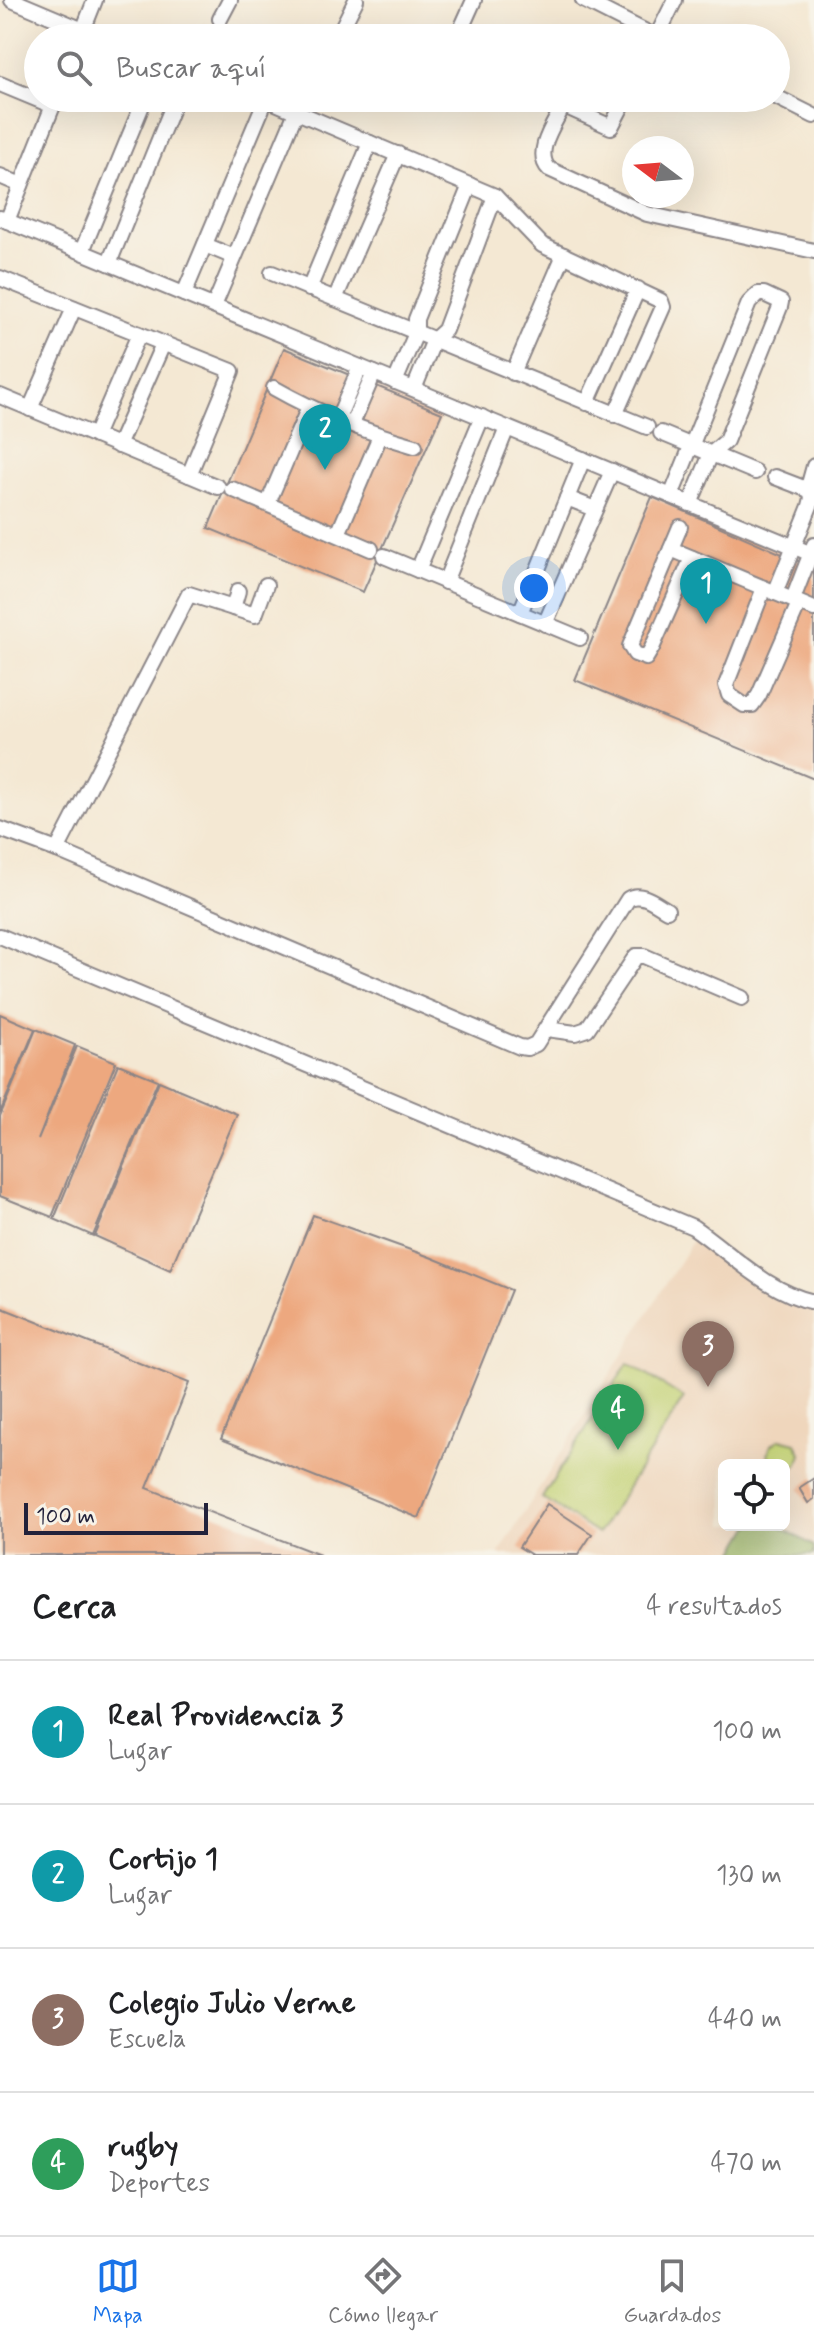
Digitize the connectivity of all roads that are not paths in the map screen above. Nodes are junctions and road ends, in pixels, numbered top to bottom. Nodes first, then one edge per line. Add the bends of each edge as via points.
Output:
1 (12, 0) edge
2 (95, 0) edge
3 (230, 0) edge
4 (356, 0) edge
5 (474, 0) edge
6 (583, 0) edge
7 (675, 0) edge
8 (220, 19) dead end
9 (61, 24) edge
10 (86, 24) edge
11 (344, 24) edge
12 (463, 24) edge
13 (630, 24) edge
14 (664, 24) edge
15 (0, 84) edge
16 (24, 92) edge
17 (790, 104) edge
18 (50, 112) edge
19 (139, 112) edge
20 (170, 112) edge
21 (259, 112) edge
22 (296, 112) joint
23 (560, 112) edge
24 (577, 112) edge
25 (619, 112) edge
26 (814, 116) edge
27 (370, 143) junction
28 (398, 154) junction
29 (0, 176) edge
30 (21, 185) junction
31 (470, 185) junction
32 (495, 196) junction
33 (102, 201) junction
34 (129, 212) junction
35 (4, 219) edge
36 (205, 245) junction
37 (82, 251) junction
38 (814, 251) edge
39 (564, 255) junction
40 (234, 257) junction
41 (109, 263) junction
42 (272, 273) dead end
43 (1, 281) edge
44 (309, 289) junction
45 (638, 289) junction
46 (184, 294) junction
47 (335, 299) junction
48 (214, 306) junction
49 (74, 308) junction
50 (416, 333) junction
51 (139, 334) junction
52 (434, 340) junction
53 (163, 344) junction
54 (367, 370) junction
55 (513, 373) junction
56 (395, 382) junction
57 (274, 388) dead end
58 (414, 389) junction
59 (0, 396) edge
60 (587, 403) junction
61 (309, 407) junction
62 (30, 409) junction
63 (615, 415) junction
64 (482, 417) junction
65 (345, 421) junction
66 (507, 428) junction
67 (95, 436) junction
68 (380, 436) junction
69 (118, 446) junction
70 (415, 446) dead end
71 (692, 446) junction
72 (711, 454) junction
73 (466, 456) junction
74 (583, 459) junction
75 (492, 466) junction
76 (814, 466) edge
77 (612, 471) junction
78 (755, 472) dead end
79 (189, 475) junction
80 (775, 477) dead end
81 (812, 491) edge
82 (671, 496) junction
83 (567, 498) junction
84 (268, 503) junction
85 (690, 504) junction
86 (595, 509) junction
87 (680, 527) dead end
88 (338, 534) junction
89 (794, 547) junction
90 (671, 549) junction
91 (813, 551) edge
92 (692, 558) junction
93 (418, 570) junction
94 (445, 582) junction
95 (266, 585) dead end
96 (238, 591) dead end
97 (770, 591) junction
98 (796, 601) junction
99 (233, 608) junction
100 (814, 609) edge
101 (520, 613) junction
102 (545, 624) junction
103 (580, 638) dead end
104 (0, 829) edge
105 (57, 850) junction
106 (667, 910) dead end
107 (0, 936) edge
108 (742, 998) dead end
109 (547, 1029) junction
110 (814, 1302) edge

1 - 9 street
2 - 10 street
3 - 8 street
4 - 11 street
5 - 12 street
6 - 13 street
7 - 14 street
15 - 16 street
17 - 26 street
18 - 30 street
19 - 33 street
20 - 34 street
21 - 36 street
22 - 27 street
22 - 40 street
23 - 38 street via 543,150 549,169 647,214
24 - 25 street via 611,127
27 - 28 street
27 - 44 street
28 - 31 street
28 - 47 street
29 - 30 street
30 - 35 street
31 - 32 street
31 - 50 street via 416,319
32 - 39 street via 536,240
32 - 52 street via 445,330
33 - 34 street
33 - 37 street
34 - 41 street
35 - 37 street
36 - 40 street
36 - 46 street
37 - 41 street
39 - 45 street
39 - 55 street
40 - 48 street
41 - 46 street
42 - 44 street
43 - 49 street
44 - 47 street
45 - 60 street
45 - 63 street via 663,307
46 - 48 street
47 - 50 street
48 - 54 street
49 - 51 street
49 - 62 street
50 - 52 street
50 - 56 street
51 - 53 street
51 - 67 street
52 - 55 street
52 - 58 street
53 - 69 street
53 - 79 street via 232,371
54 - 56 street
54 - 65 street
55 - 60 street
56 - 58 street
57 - 61 street
58 - 64 street
59 - 62 street
60 - 63 street
61 - 65 street
61 - 84 street
62 - 67 street
63 - 71 street
64 - 66 street
64 - 73 street
65 - 68 street
66 - 74 street
66 - 75 street
67 - 69 street
68 - 70 street
68 - 88 street
69 - 79 street
71 - 72 street
71 - 72 street via 749,303 758,294 775,298 780,307 726,441
71 - 82 street
72 - 78 street
72 - 85 street
73 - 75 street
73 - 93 street
74 - 77 street
74 - 83 street
75 - 94 street
76 - 81 street
77 - 82 street
77 - 86 street
79 - 84 street
80 - 81 street
81 - 89 street
82 - 85 street
83 - 86 street
83 - 101 street
84 - 88 street
85 - 89 street
86 - 102 street
87 - 90 street
88 - 93 street
89 - 91 street
89 - 97 street
90 - 92 street
90 - 92 street via 630,646 640,657 646,658 652,648
91 - 98 street
92 - 97 street
93 - 94 street
94 - 101 street
95 - 99 street via 255,615
96 - 99 street
97 - 98 street
97 - 98 street via 726,685 729,695 744,705 752,705 759,695
98 - 100 street
99 - 105 street via 189,594
101 - 102 street
102 - 103 street
104 - 105 street
105 - 109 street via 520,1047 536,1044
106 - 109 street via 641,896 628,899
107 - 110 street via 693,1227 766,1282
108 - 109 street via 636,956 587,1029

